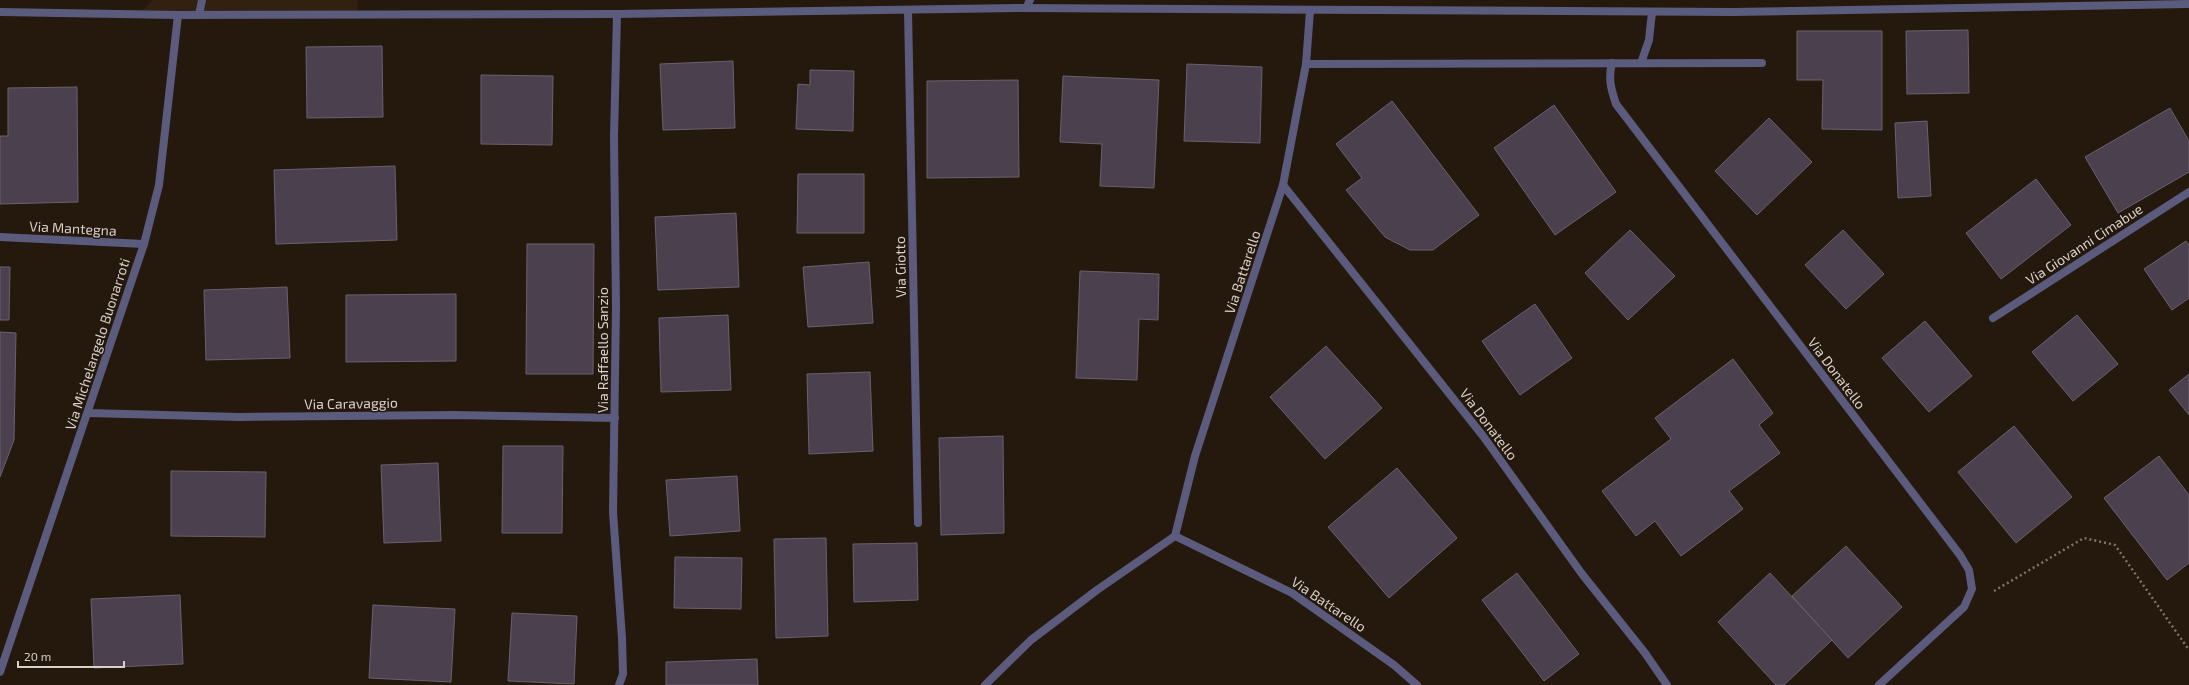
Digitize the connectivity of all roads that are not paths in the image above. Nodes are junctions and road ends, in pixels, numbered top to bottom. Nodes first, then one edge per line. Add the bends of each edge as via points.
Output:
1 (202, 0) edge
2 (1030, 0) edge
3 (2189, 4) edge
4 (1026, 8) junction
5 (908, 11) junction
6 (1310, 11) junction
7 (0, 12) edge
8 (1652, 12) junction
9 (617, 14) junction
10 (178, 15) junction
11 (199, 15) junction
12 (1612, 63) junction
13 (1641, 63) junction
14 (1762, 63) dead end
15 (1306, 64) junction
16 (1283, 185) junction
17 (2189, 192) edge
18 (0, 237) edge
19 (144, 244) junction
20 (1993, 318) dead end
21 (88, 413) junction
22 (614, 418) junction
23 (918, 524) dead end
24 (1175, 536) junction
25 (0, 672) edge
26 (619, 685) edge
27 (985, 685) edge
28 (1417, 685) edge
29 (1667, 685) edge
30 (1879, 685) edge

1 - 11 street
2 - 4 street
3 - 8 street
4 - 5 street
4 - 6 street
5 - 9 street
5 - 23 street, Via Giotto
6 - 8 street
6 - 15 street, Via Battarello
7 - 10 street
8 - 13 street
9 - 11 street
9 - 22 street, Via Raffaello Sanzio via 614,136
10 - 11 street
10 - 19 street, Via Michelangelo Buonarroti via 159,185
12 - 13 street
12 - 15 street
12 - 30 street, Via Donatello via 1610,87 1616,104 1969,570 1972,589 1964,608
13 - 14 street
15 - 16 street, Via Battarello
16 - 24 street, Via Battarello via 1195,456
16 - 29 street, Via Donatello via 1483,436 1582,574
17 - 20 street, Via Giovanni Cimabue
18 - 19 street, Via Mantegna
19 - 21 street, Via Michelangelo Buonarroti
21 - 22 street, Via Caravaggio via 239,417 454,415
21 - 25 street, Via Michelangelo Buonarroti
22 - 26 street, Via Raffaello Sanzio via 614,512 623,674
24 - 27 street via 1031,640
24 - 28 street, Via Battarello via 1292,593 1394,665

